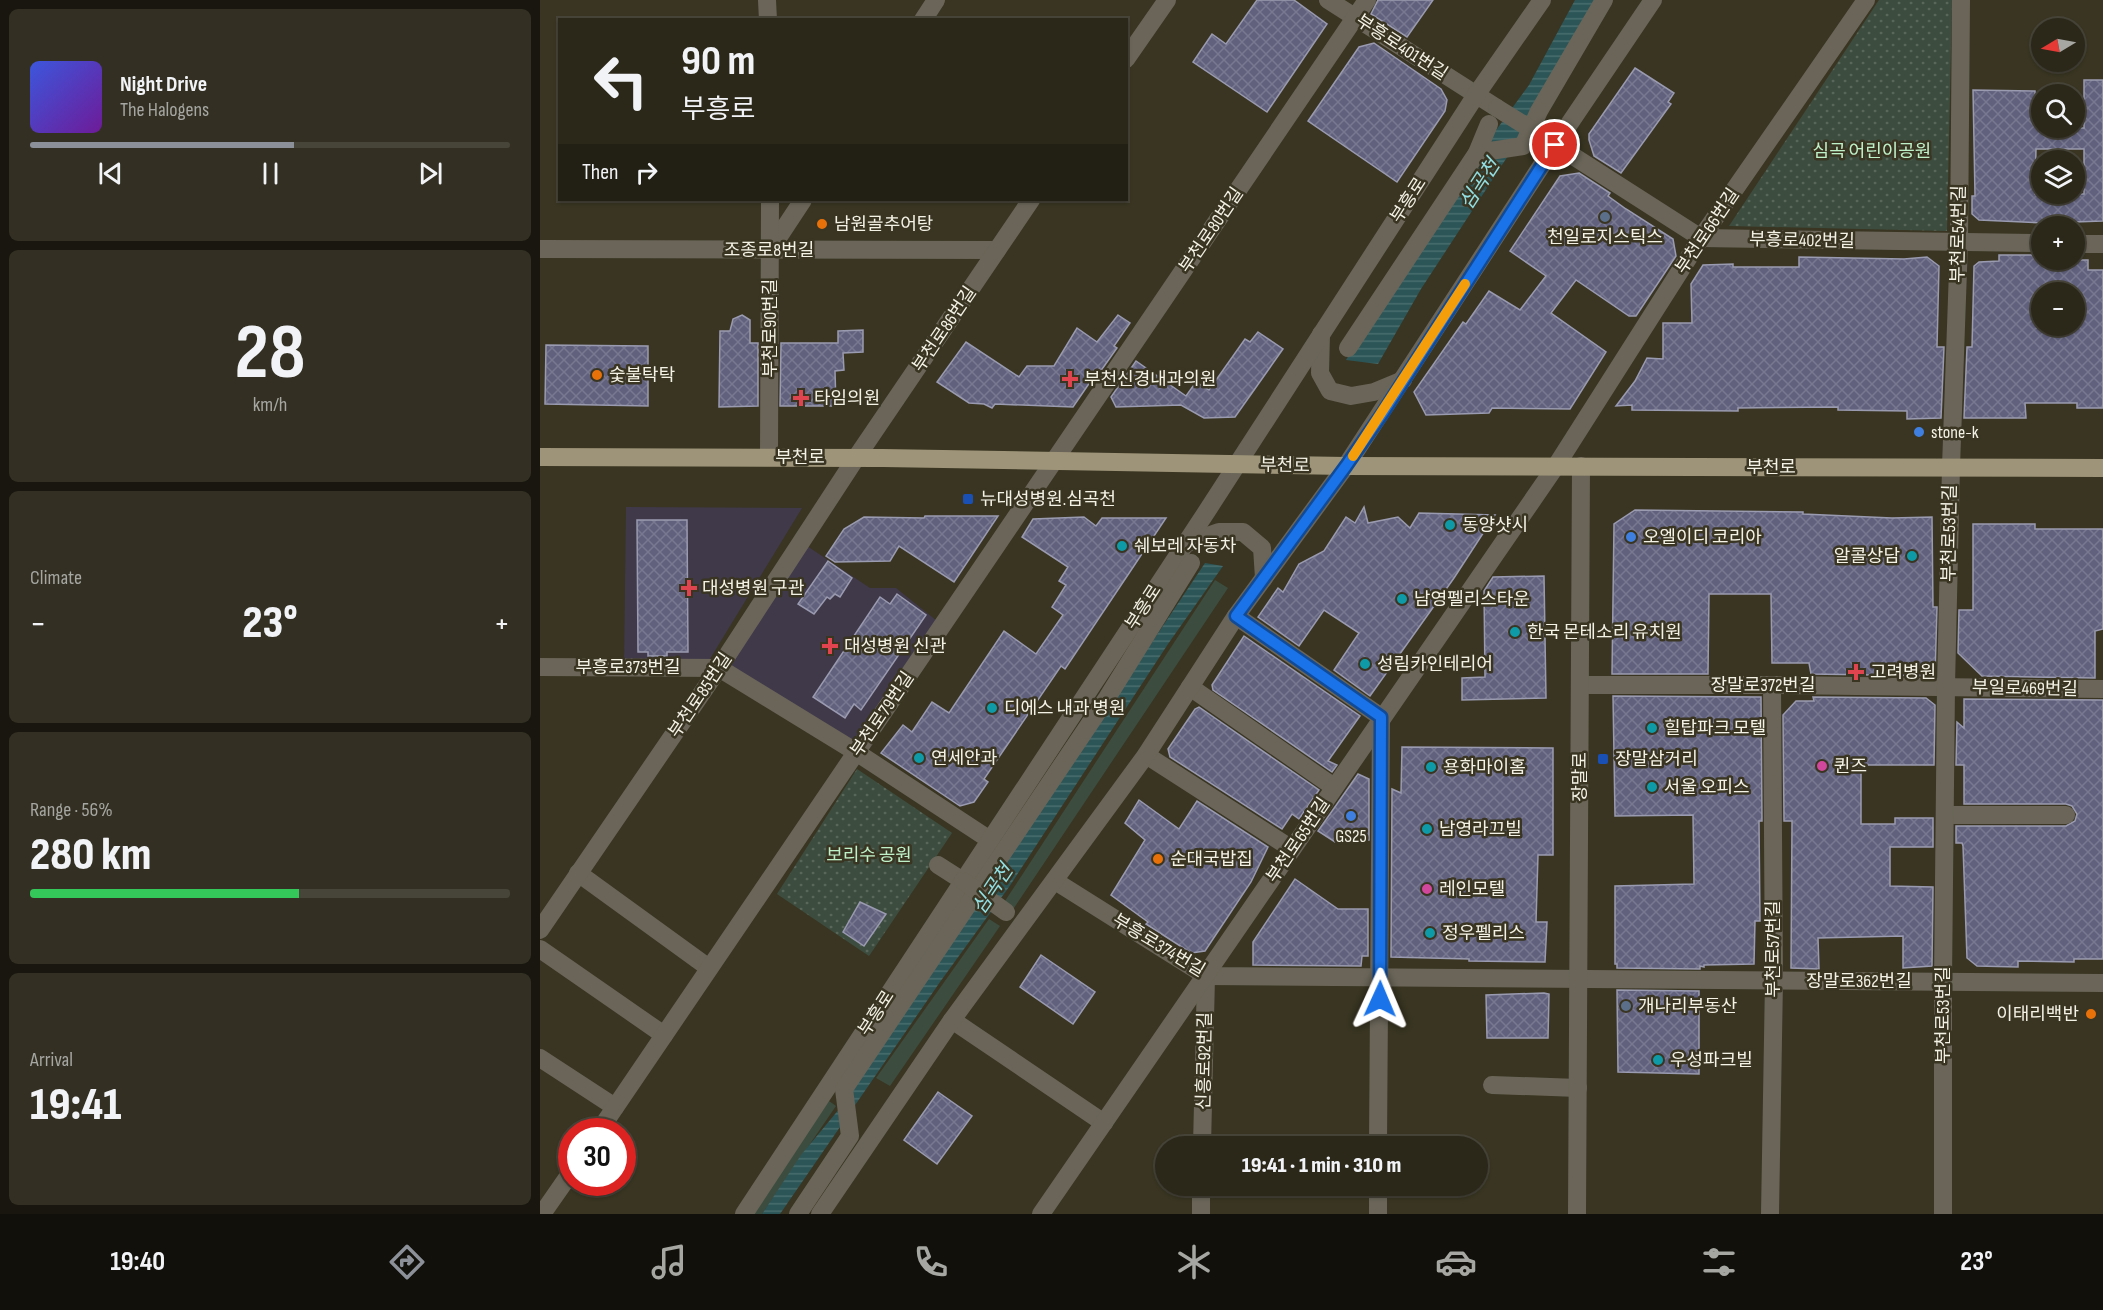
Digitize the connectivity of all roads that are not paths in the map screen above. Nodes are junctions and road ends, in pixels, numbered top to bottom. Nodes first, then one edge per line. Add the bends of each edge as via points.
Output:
1 (767, 0) edge
2 (936, 0) edge
3 (1167, 0) edge
4 (1328, 0) edge
5 (1367, 0) edge
6 (1542, 0) edge
7 (1604, 0) edge
8 (1653, 0) edge
9 (1866, 0) edge
10 (1961, 0) edge
11 (768, 18) edge
12 (924, 18) edge
13 (1356, 18) junction
14 (1128, 57) edge
15 (1476, 95) junction
16 (1489, 124) dead end
17 (1555, 145) junction
18 (1477, 153) junction
19 (770, 201) edge
20 (802, 201) edge
21 (1030, 201) edge
22 (1701, 238) junction
23 (1959, 242) junction
24 (2031, 243) edge
25 (2085, 243) edge
26 (2103, 244) edge
27 (540, 249) edge
28 (770, 250) junction
29 (997, 250) junction
30 (1321, 333) junction
31 (1348, 348) dead end
32 (1403, 380) junction
33 (540, 457) edge
34 (769, 457) junction
35 (856, 458) junction
36 (1054, 461) junction
37 (1236, 464) junction
38 (1346, 466) junction
39 (1556, 466) junction
40 (1581, 466) junction
41 (1951, 467) junction
42 (2103, 468) edge
43 (1185, 543) junction
44 (1191, 563) dead end
45 (1264, 578) junction
46 (1236, 616) junction
47 (540, 667) edge
48 (719, 668) junction
49 (1580, 685) junction
50 (1772, 685) junction
51 (1946, 686) junction
52 (1190, 687) junction
53 (2103, 689) edge
54 (1381, 717) junction
55 (856, 752) junction
56 (1146, 755) junction
57 (1334, 787) junction
58 (1945, 815) junction
59 (2066, 815) dead end
60 (990, 840) junction
61 (1292, 849) junction
62 (938, 865) dead end
63 (578, 873) junction
64 (1055, 881) junction
65 (966, 884) junction
66 (1023, 924) junction
67 (540, 930) edge
68 (540, 950) edge
69 (709, 968) junction
70 (1206, 976) junction
71 (1380, 978) junction
72 (1578, 979) junction
73 (1774, 980) junction
74 (1943, 981) junction
75 (2103, 982) edge
76 (952, 1020) junction
77 (664, 1035) junction
78 (540, 1058) edge
79 (860, 1065) junction
80 (1492, 1085) dead end
81 (1578, 1088) junction
82 (615, 1107) junction
83 (607, 1118) edge
84 (1104, 1123) junction
85 (1202, 1136) edge
86 (1378, 1136) edge
87 (558, 1191) edge
88 (1202, 1196) edge
89 (1378, 1196) edge
90 (542, 1214) edge
91 (744, 1214) edge
92 (798, 1214) edge
93 (820, 1214) edge
94 (1041, 1214) edge
95 (1201, 1214) edge
96 (1378, 1214) edge
97 (1577, 1214) edge
98 (1770, 1214) edge
99 (1943, 1214) edge

1 - 11 street
2 - 12 street
3 - 14 street
4 - 13 street, 부흥로401번길
5 - 13 street, 부천로80번길
6 - 15 street, 부흥로
7 - 18 street via 1523,146
8 - 17 street
9 - 22 street, 부천로66번길
10 - 23 street, 부천로54번길
13 - 15 street, 부흥로401번길
13 - 36 street, 부천로80번길
15 - 17 street, 부흥로401번길, bridge
15 - 30 street, 부흥로
16 - 18 street
17 - 22 street
17 - 32 street
18 - 31 street
19 - 28 street, 부천로90번길
20 - 28 street
21 - 29 street, 부천로86번길
22 - 23 street, 부흥로402번길
22 - 39 street, 부천로66번길
23 - 24 street, 부흥로402번길
23 - 41 street, 부천로54번길
25 - 26 street
27 - 28 street, 조종로8번길
28 - 29 street, 조종로8번길
28 - 34 street, 부천로90번길
29 - 35 street, 부천로86번길
30 - 32 street via 1320,373 1330,391 1351,396
30 - 37 street, 부흥로
32 - 38 street
33 - 34 main road, 부천로
34 - 35 main road, 부천로
35 - 36 main road, 부천로
35 - 48 street, 부천로85번길
36 - 37 main road, 부천로
36 - 55 street, 부천로79번길
37 - 38 main road, 부천로
37 - 43 street, 부흥로
38 - 39 main road, 부천로
38 - 45 street
39 - 40 main road, 부천로
39 - 54 street, 부천로65번길
40 - 41 main road, 부천로
40 - 49 street, 장말로
41 - 42 main road, 부천로
41 - 51 street, 부천로53번길
43 - 45 street via 1219,532 1243,532 1262,548
43 - 60 street, 부흥로
44 - 79 street via 1107,698
45 - 46 street
46 - 52 street
46 - 54 street
47 - 48 street, 부흥로373번길
48 - 55 street
48 - 63 street, 부천로85번길
49 - 50 street, 장말로372번길
49 - 72 street, 장말로
50 - 51 street, 장말로372번길
50 - 73 street, 부천로57번길
51 - 53 street, 부일로469번길
51 - 58 street, 부천로53번길
52 - 56 street
52 - 57 street
54 - 57 street, 부천로65번길
54 - 71 street
55 - 60 street
55 - 69 street, 부천로79번길
56 - 61 street
56 - 64 street
57 - 61 street, 부천로65번길
58 - 59 street
58 - 74 street, 부천로53번길
60 - 65 street, 부흥로
61 - 70 street, 부천로65번길
62 - 65 street
63 - 67 street, 부천로85번길
63 - 69 street
64 - 66 street
64 - 70 street, 부흥로374번길
65 - 66 street, bridge
65 - 79 street via 879,1023
65 - 91 street, 부흥로
66 - 76 street
68 - 77 street
69 - 77 street, 부천로79번길
70 - 71 street, 부흥로374번길
70 - 84 street, 부천로65번길
70 - 85 street, 신흥로92번길
71 - 72 street, 부흥로374번길
71 - 86 street
72 - 73 street, 장말로362번길
72 - 81 street, 장말로
73 - 74 street, 장말로362번길
73 - 98 street, 부천로57번길
74 - 75 street, 장말로362번길
74 - 99 street, 부천로53번길
76 - 84 street
76 - 93 street
77 - 82 street, 부천로79번길
78 - 82 street
79 - 92 street via 844,1089 850,1136
80 - 81 street
81 - 97 street, 장말로
82 - 83 street, 부천로79번길
84 - 94 street, 부천로65번길
87 - 90 street
88 - 95 street
89 - 96 street

